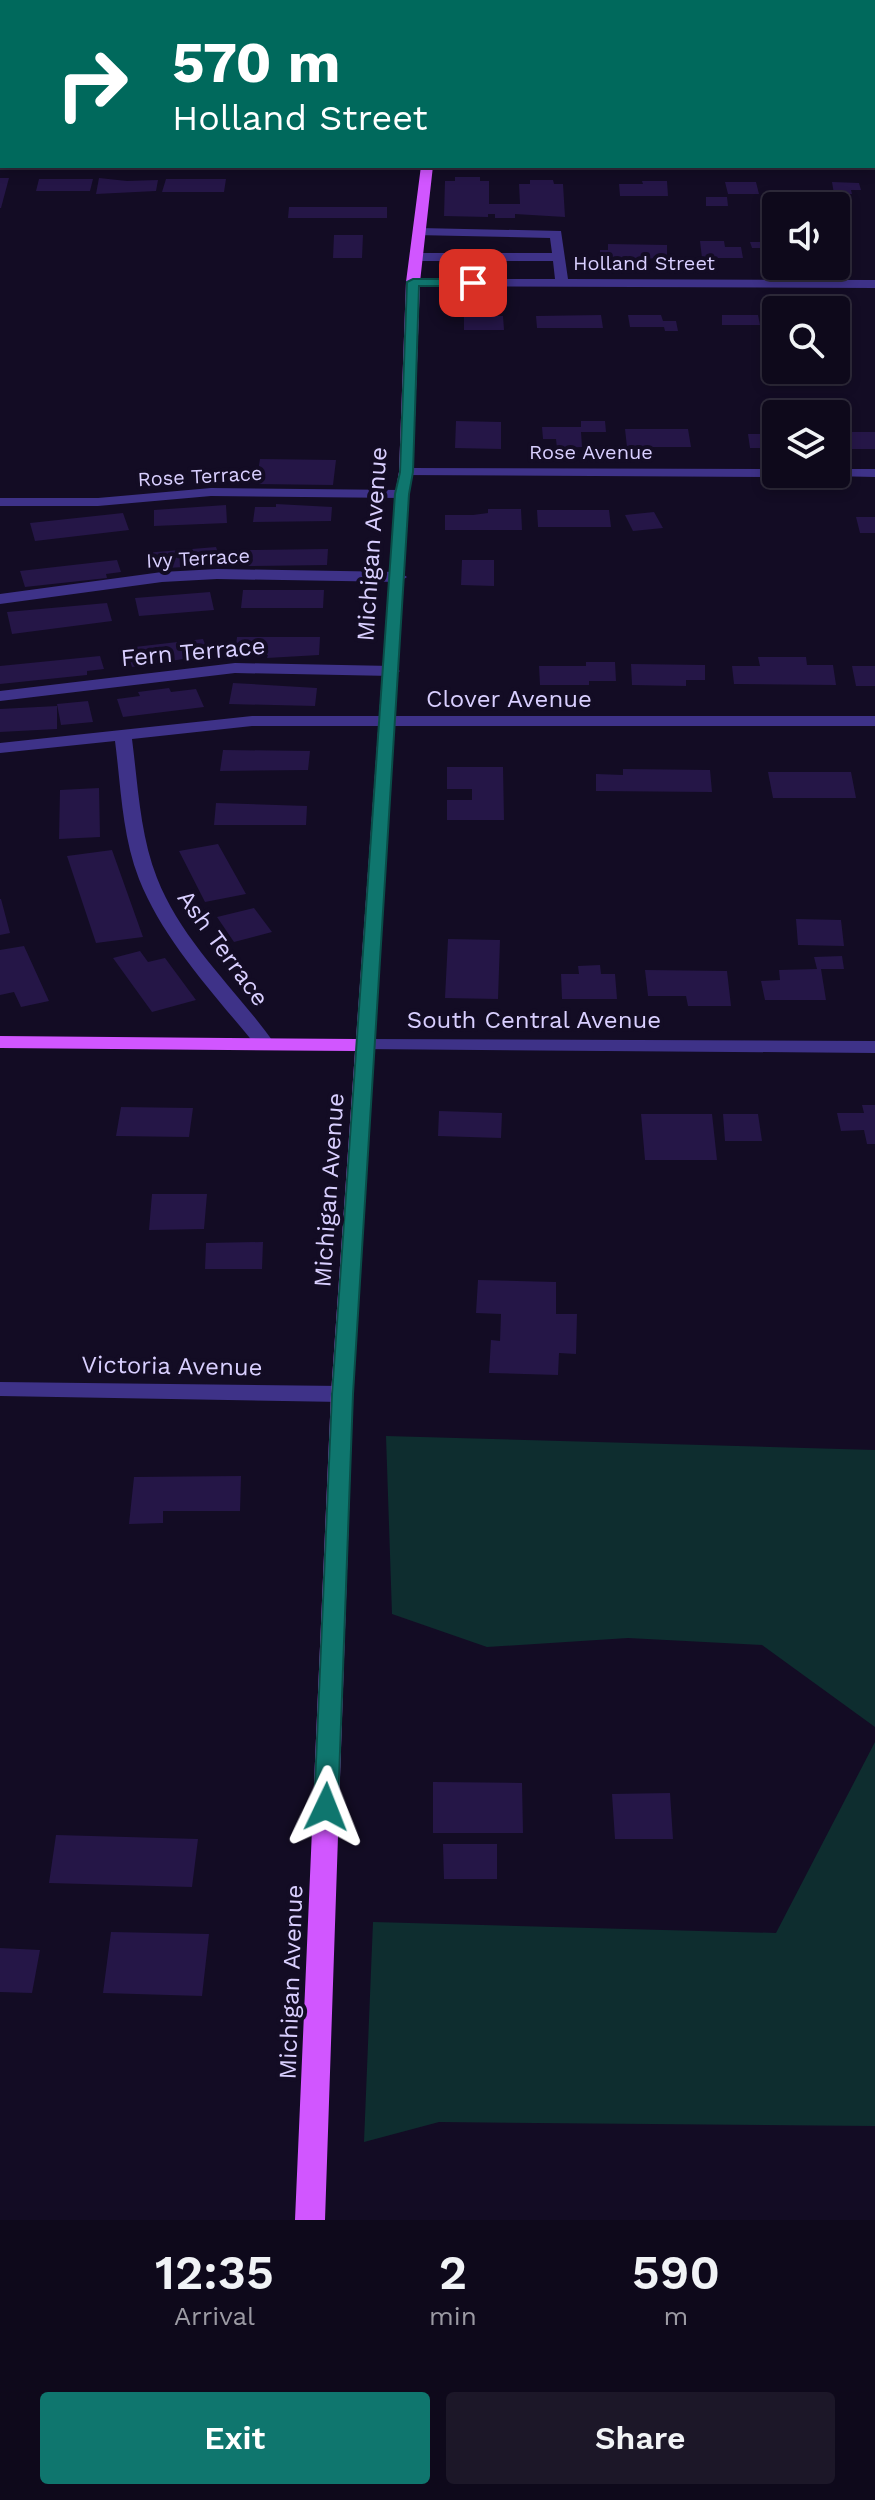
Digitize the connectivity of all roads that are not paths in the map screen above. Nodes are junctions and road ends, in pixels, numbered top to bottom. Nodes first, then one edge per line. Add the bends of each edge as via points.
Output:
1 (427, 168) edge
2 (420, 232) junction
3 (416, 257) junction
4 (558, 257) junction
5 (413, 282) junction
6 (562, 283) junction
7 (875, 284) edge
8 (406, 472) junction
9 (762, 473) edge
10 (850, 473) edge
11 (875, 473) edge
12 (402, 494) junction
13 (0, 502) edge
14 (399, 577) junction
15 (0, 599) edge
16 (392, 671) junction
17 (0, 696) edge
18 (875, 721) edge
19 (388, 723) junction
20 (123, 735) junction
21 (0, 748) edge
22 (0, 1042) edge
23 (265, 1044) junction
24 (367, 1045) junction
25 (875, 1047) edge
26 (0, 1389) edge
27 (342, 1394) junction
28 (310, 2220) edge

1 - 2 main road, Michigan Avenue
2 - 3 main road, Michigan Avenue
2 - 4 street via 556,234
3 - 4 street
3 - 5 main road, Michigan Avenue
4 - 6 street
5 - 6 street, Holland Street
5 - 8 main road, Michigan Avenue
6 - 7 street, Holland Street
8 - 9 street, Rose Avenue
8 - 12 main road, Michigan Avenue
10 - 11 street
12 - 13 street, Rose Terrace via 211,492 98,502
12 - 14 main road, Michigan Avenue
14 - 15 street, Ivy Terrace via 162,577
14 - 16 main road, Michigan Avenue
16 - 17 street, Fern Terrace via 235,668
16 - 19 main road, Michigan Avenue
18 - 19 street, Clover Avenue
19 - 20 street, Clover Avenue via 252,721
19 - 24 main road, Michigan Avenue
20 - 21 street, Clover Avenue
20 - 23 street, Ash Terrace via 138,840 155,894 196,957
22 - 23 main road, South Central Avenue
23 - 24 main road, South Central Avenue
24 - 25 street, South Central Avenue
24 - 27 main road, Michigan Avenue
26 - 27 street, Victoria Avenue
27 - 28 main road, Michigan Avenue

